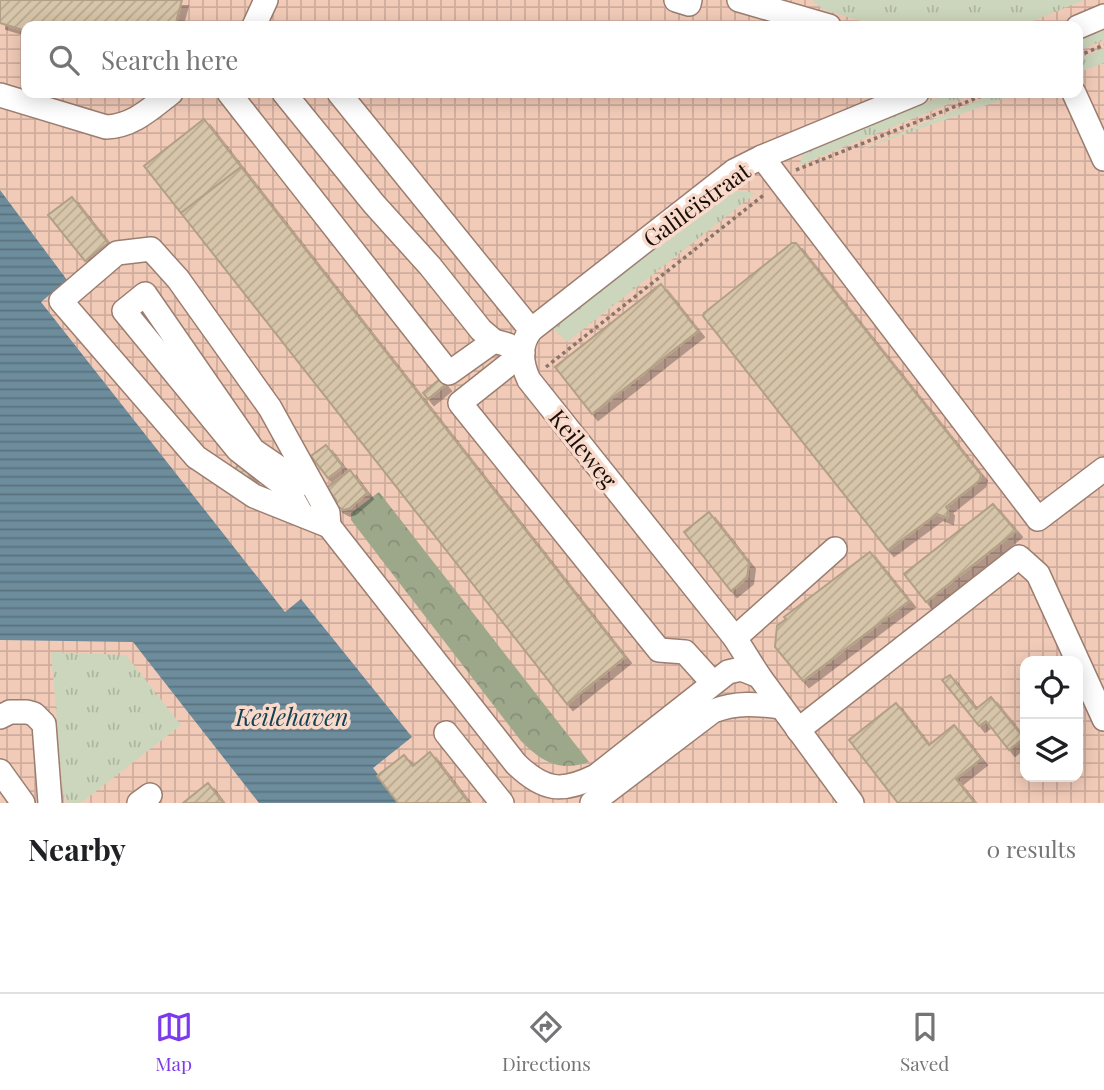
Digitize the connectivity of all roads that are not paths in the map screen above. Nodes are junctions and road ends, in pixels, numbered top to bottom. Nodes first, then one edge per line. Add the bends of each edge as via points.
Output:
1 (676, 0) edge
2 (690, 0) edge
3 (739, 0) edge
4 (1104, 16) edge
5 (812, 21) edge
6 (1083, 25) edge
7 (0, 95) edge
8 (164, 98) edge
9 (233, 98) edge
10 (288, 98) edge
11 (343, 98) edge
12 (903, 98) edge
13 (1076, 98) edge
14 (762, 157) junction
15 (1104, 159) edge
16 (494, 341) junction
17 (525, 344) junction
18 (1104, 469) edge
19 (312, 485) junction
20 (302, 513) junction
21 (329, 526) junction
22 (835, 549) dead end
23 (736, 638) junction
24 (759, 676) junction
25 (713, 683) junction
26 (781, 707) junction
27 (0, 717) edge
28 (1104, 719) edge
29 (798, 730) junction
30 (446, 733) dead end
31 (0, 771) edge
32 (23, 803) edge
33 (50, 803) edge
34 (502, 803) edge
35 (592, 803) edge
36 (852, 803) edge

1 - 2 street via 689,4
3 - 5 street
4 - 6 street
7 - 8 street via 106,127 134,121
9 - 16 street via 449,373
10 - 16 street
11 - 17 street, Keileweg
12 - 14 street, Galileïstraat
13 - 15 street
14 - 17 street, Galileïstraat via 734,172
14 - 18 street via 1038,519
16 - 17 street
17 - 23 street, Keileweg via 530,380
17 - 25 street, Galileïstraat via 460,403 659,650 685,652
19 - 20 street via 253,450 145,294 124,311 238,450 287,488
19 - 20 street via 270,408 178,279 151,249 117,253 61,301 195,457 254,496
19 - 21 street via 328,513
20 - 21 street
21 - 25 street via 516,764 531,779 548,786 571,786 596,776
22 - 23 street
23 - 24 street, Keileweg
24 - 25 street via 741,669
24 - 26 street, Keileweg
26 - 29 street, Keileweg
26 - 35 street via 746,703 713,711
27 - 33 street via 27,712 44,724
28 - 29 street via 1038,574 1019,557
29 - 36 street, Keileweg
30 - 34 street
31 - 32 street

